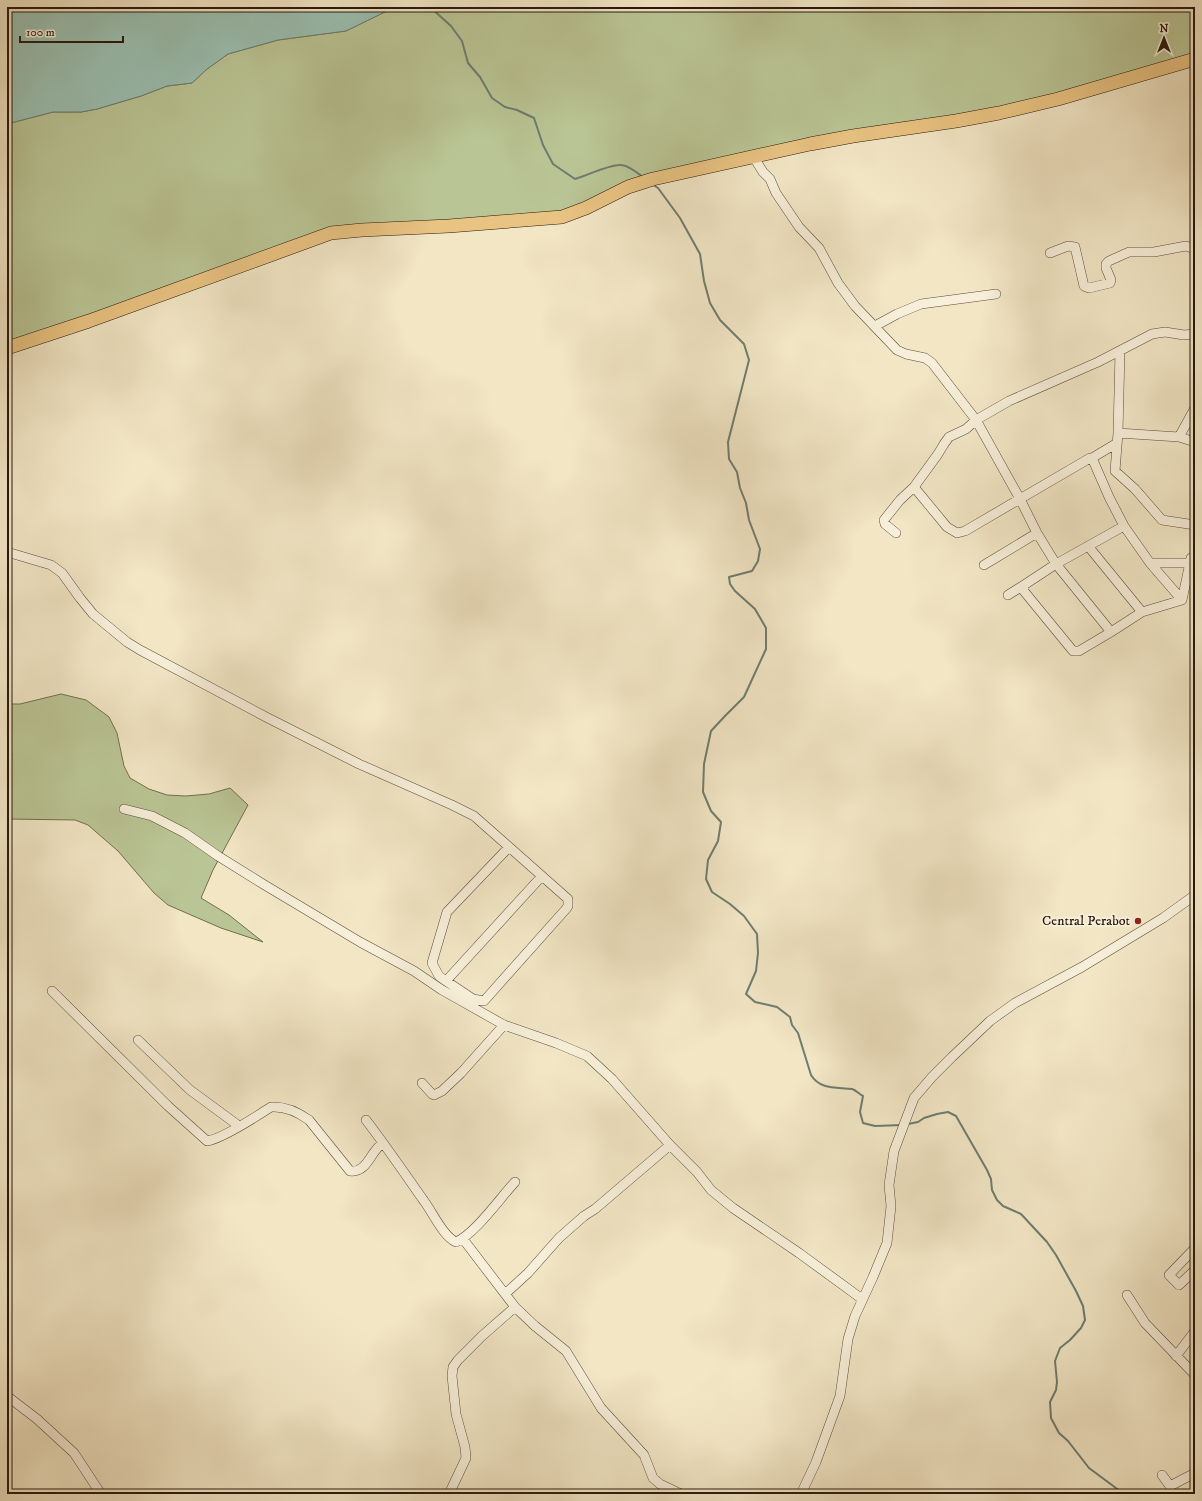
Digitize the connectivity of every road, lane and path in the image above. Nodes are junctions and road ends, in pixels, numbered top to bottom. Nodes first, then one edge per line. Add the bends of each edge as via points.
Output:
1 (1195, 59) edge
2 (753, 156) junction
3 (1195, 249) edge
4 (1050, 254) dead end
5 (996, 294) dead end
6 (875, 326) junction
7 (1195, 334) edge
8 (7, 348) edge
9 (1120, 352) junction
10 (1195, 408) edge
11 (976, 420) junction
12 (1118, 433) junction
13 (1179, 437) junction
14 (1195, 442) edge
15 (1117, 443) junction
16 (1092, 458) junction
17 (914, 487) junction
18 (1020, 499) junction
19 (1195, 525) edge
20 (1124, 526) junction
21 (896, 533) dead end
22 (1037, 533) junction
23 (1088, 546) junction
24 (7, 552) edge
25 (1150, 563) junction
26 (1056, 564) junction
27 (984, 565) dead end
28 (1024, 585) junction
29 (1008, 595) dead end
30 (1182, 600) junction
31 (1142, 612) junction
32 (1111, 632) junction
33 (124, 808) dead end
34 (509, 847) junction
35 (542, 876) junction
36 (1195, 895) edge
37 (446, 982) junction
38 (52, 991) dead end
39 (504, 1025) junction
40 (138, 1040) dead end
41 (422, 1082) dead end
42 (366, 1120) dead end
43 (239, 1126) junction
44 (383, 1143) junction
45 (670, 1145) junction
46 (515, 1182) dead end
47 (463, 1239) junction
48 (1195, 1248) edge
49 (1195, 1270) edge
50 (505, 1294) junction
51 (1127, 1295) dead end
52 (862, 1299) junction
53 (515, 1307) junction
54 (1195, 1332) edge
55 (1176, 1356) junction
56 (1195, 1375) edge
57 (7, 1396) edge
58 (1195, 1473) edge
59 (1162, 1475) dead end
60 (101, 1494) edge
61 (449, 1494) edge
62 (681, 1494) edge
63 (801, 1494) edge

1 - 2 highway via 1058,99 999,113 956,122 853,136
2 - 6 street via 799,227 819,248 846,295
2 - 8 highway via 648,180 562,217 331,233
3 - 4 street via 1186,246 1154,252 1129,252 1109,260 1106,264 1110,283 1089,288 1084,286 1075,247 1068,246
5 - 6 street via 921,304
6 - 11 street via 897,350 910,356 926,358 932,363
7 - 9 street via 1157,332
9 - 11 street via 1009,401
9 - 12 street
10 - 13 street
11 - 17 street via 966,429 949,437
11 - 18 street
12 - 13 street
12 - 15 street
13 - 14 street
15 - 16 street
15 - 19 street via 1115,470 1120,476 1162,520
16 - 18 street
16 - 20 street
17 - 18 street via 947,527 957,533 965,531
17 - 21 street via 884,520
18 - 22 street
20 - 23 street
20 - 25 street
22 - 26 street
22 - 27 street
23 - 26 street
23 - 31 street
24 - 34 street via 57,569 93,614 140,650 359,764 466,812 484,823
25 - 30 street
25 - 30 street via 1191,561
26 - 28 street
26 - 32 street
28 - 29 street
28 - 32 street via 1023,590 1073,650 1080,651
30 - 31 street
31 - 32 street
33 - 39 street via 152,816 185,833 263,884
34 - 35 street
34 - 37 street via 447,912 432,963
35 - 37 street
35 - 37 street via 568,900 568,906 494,990 484,1001 473,999
36 - 52 street via 1163,918 1082,967 1015,1003 984,1027 914,1098 894,1151 889,1186 891,1206 887,1243
38 - 43 street via 204,1139 213,1139
39 - 41 street via 462,1073 438,1094 432,1094
39 - 45 street via 556,1042 587,1056 612,1078
40 - 43 street via 190,1090
42 - 44 street
43 - 44 street via 271,1107 292,1111 309,1120 346,1168 355,1172 365,1166 378,1146
44 - 47 street via 448,1236 456,1242
45 - 50 street via 559,1238
45 - 52 street via 711,1190 733,1208
46 - 47 street
47 - 50 street
48 - 49 street via 1169,1275 1179,1285
50 - 53 street
51 - 55 street via 1145,1323
52 - 63 street via 848,1339 840,1396 816,1462
53 - 61 street via 482,1336 453,1367 456,1414 466,1458
53 - 62 street via 566,1351 601,1408 644,1455 653,1478
54 - 55 street
55 - 56 street
57 - 60 street via 74,1453
58 - 59 street via 1170,1486

